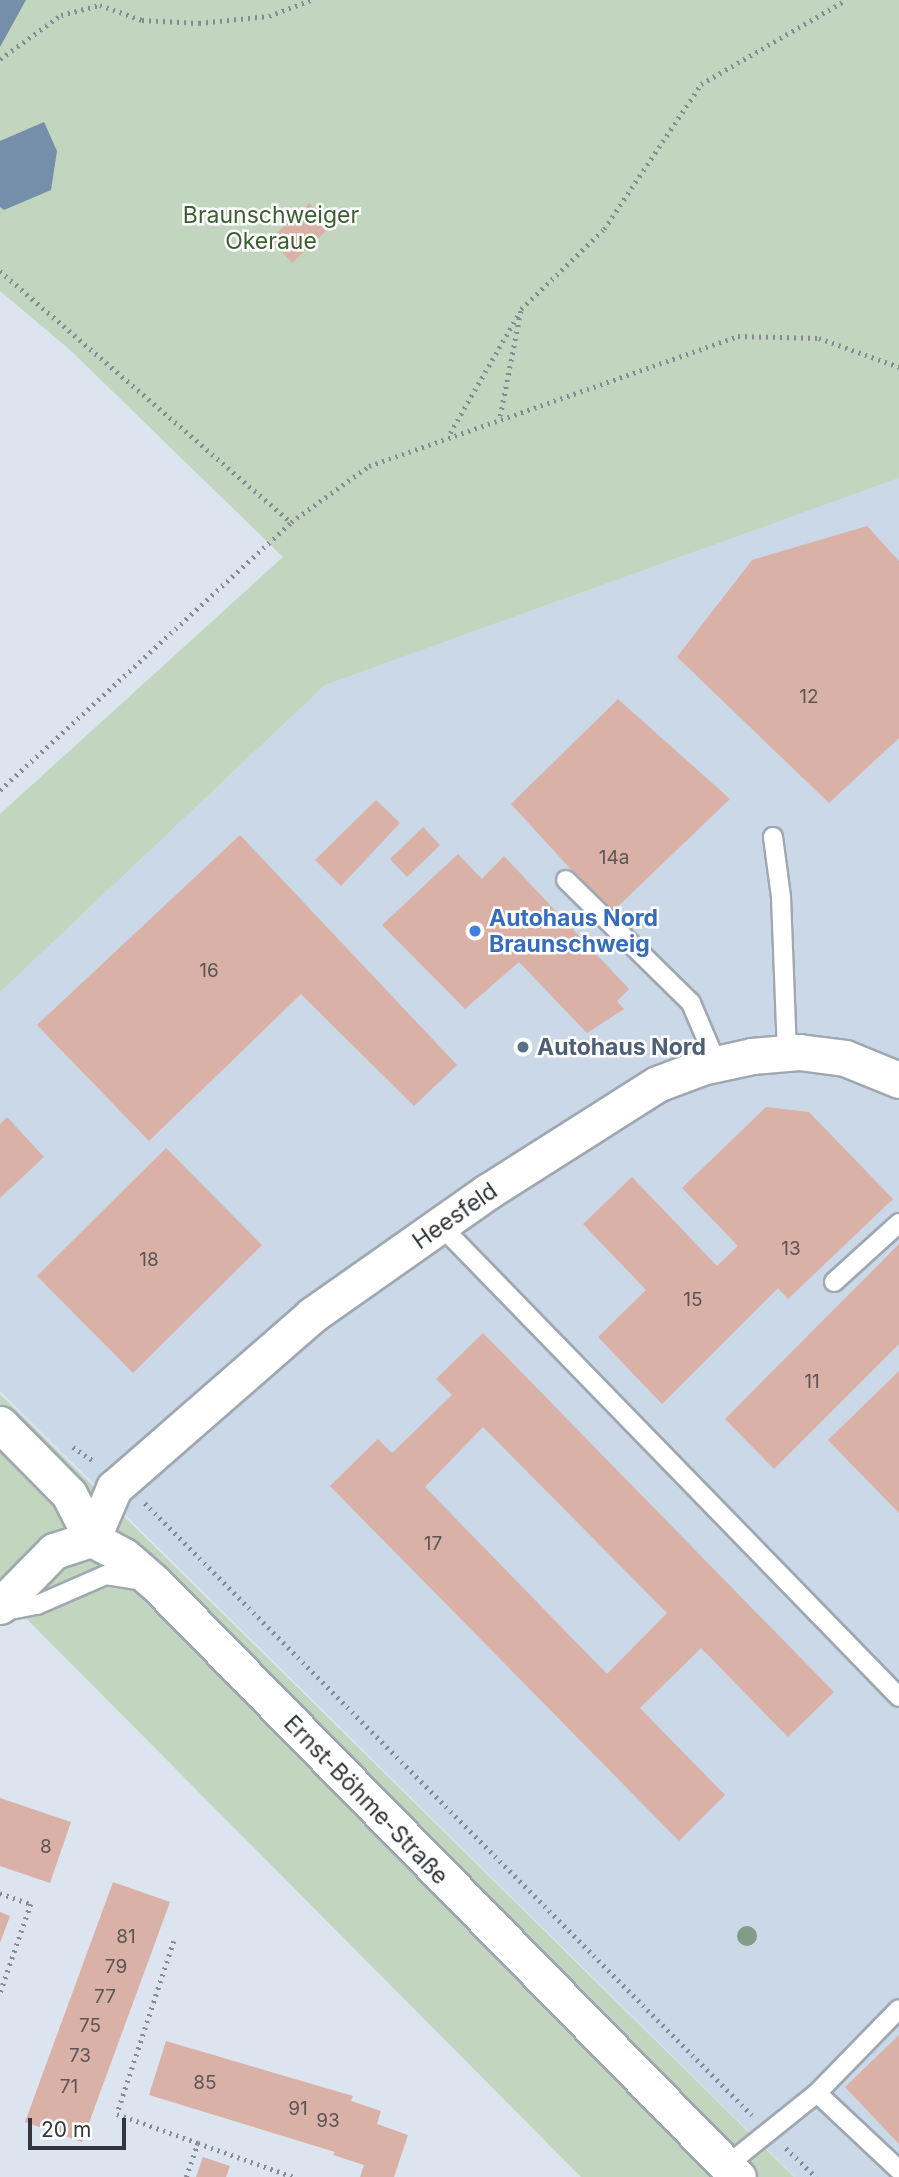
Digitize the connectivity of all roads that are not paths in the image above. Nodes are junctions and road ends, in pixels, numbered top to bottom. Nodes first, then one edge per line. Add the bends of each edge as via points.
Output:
1 (773, 836) dead end
2 (566, 880) dead end
3 (787, 1054) junction
4 (717, 1063) junction
5 (899, 1080) edge
6 (899, 1223) edge
7 (440, 1226) junction
8 (834, 1282) dead end
9 (0, 1424) edge
10 (92, 1539) junction
11 (155, 1583) junction
12 (0, 1606) edge
13 (0, 1612) edge
14 (899, 1697) edge
15 (899, 2009) edge
16 (817, 2093) junction
17 (899, 2168) edge
18 (732, 2171) edge

1 - 3 lane via 781,897
2 - 4 lane via 691,1003
3 - 4 street, Heesfeld
3 - 5 street, Heesfeld via 845,1058
4 - 7 street, Heesfeld via 657,1084
6 - 8 lane
7 - 10 street, Heesfeld via 312,1315 121,1481
7 - 14 lane
9 - 10 street via 69,1494
10 - 11 street, Ernst-Böhme-Straße via 124,1556
10 - 12 street via 54,1551
11 - 13 lane via 106,1575 37,1605
11 - 18 street, Ernst-Böhme-Straße
15 - 16 lane
16 - 17 lane
16 - 18 lane via 768,2131

